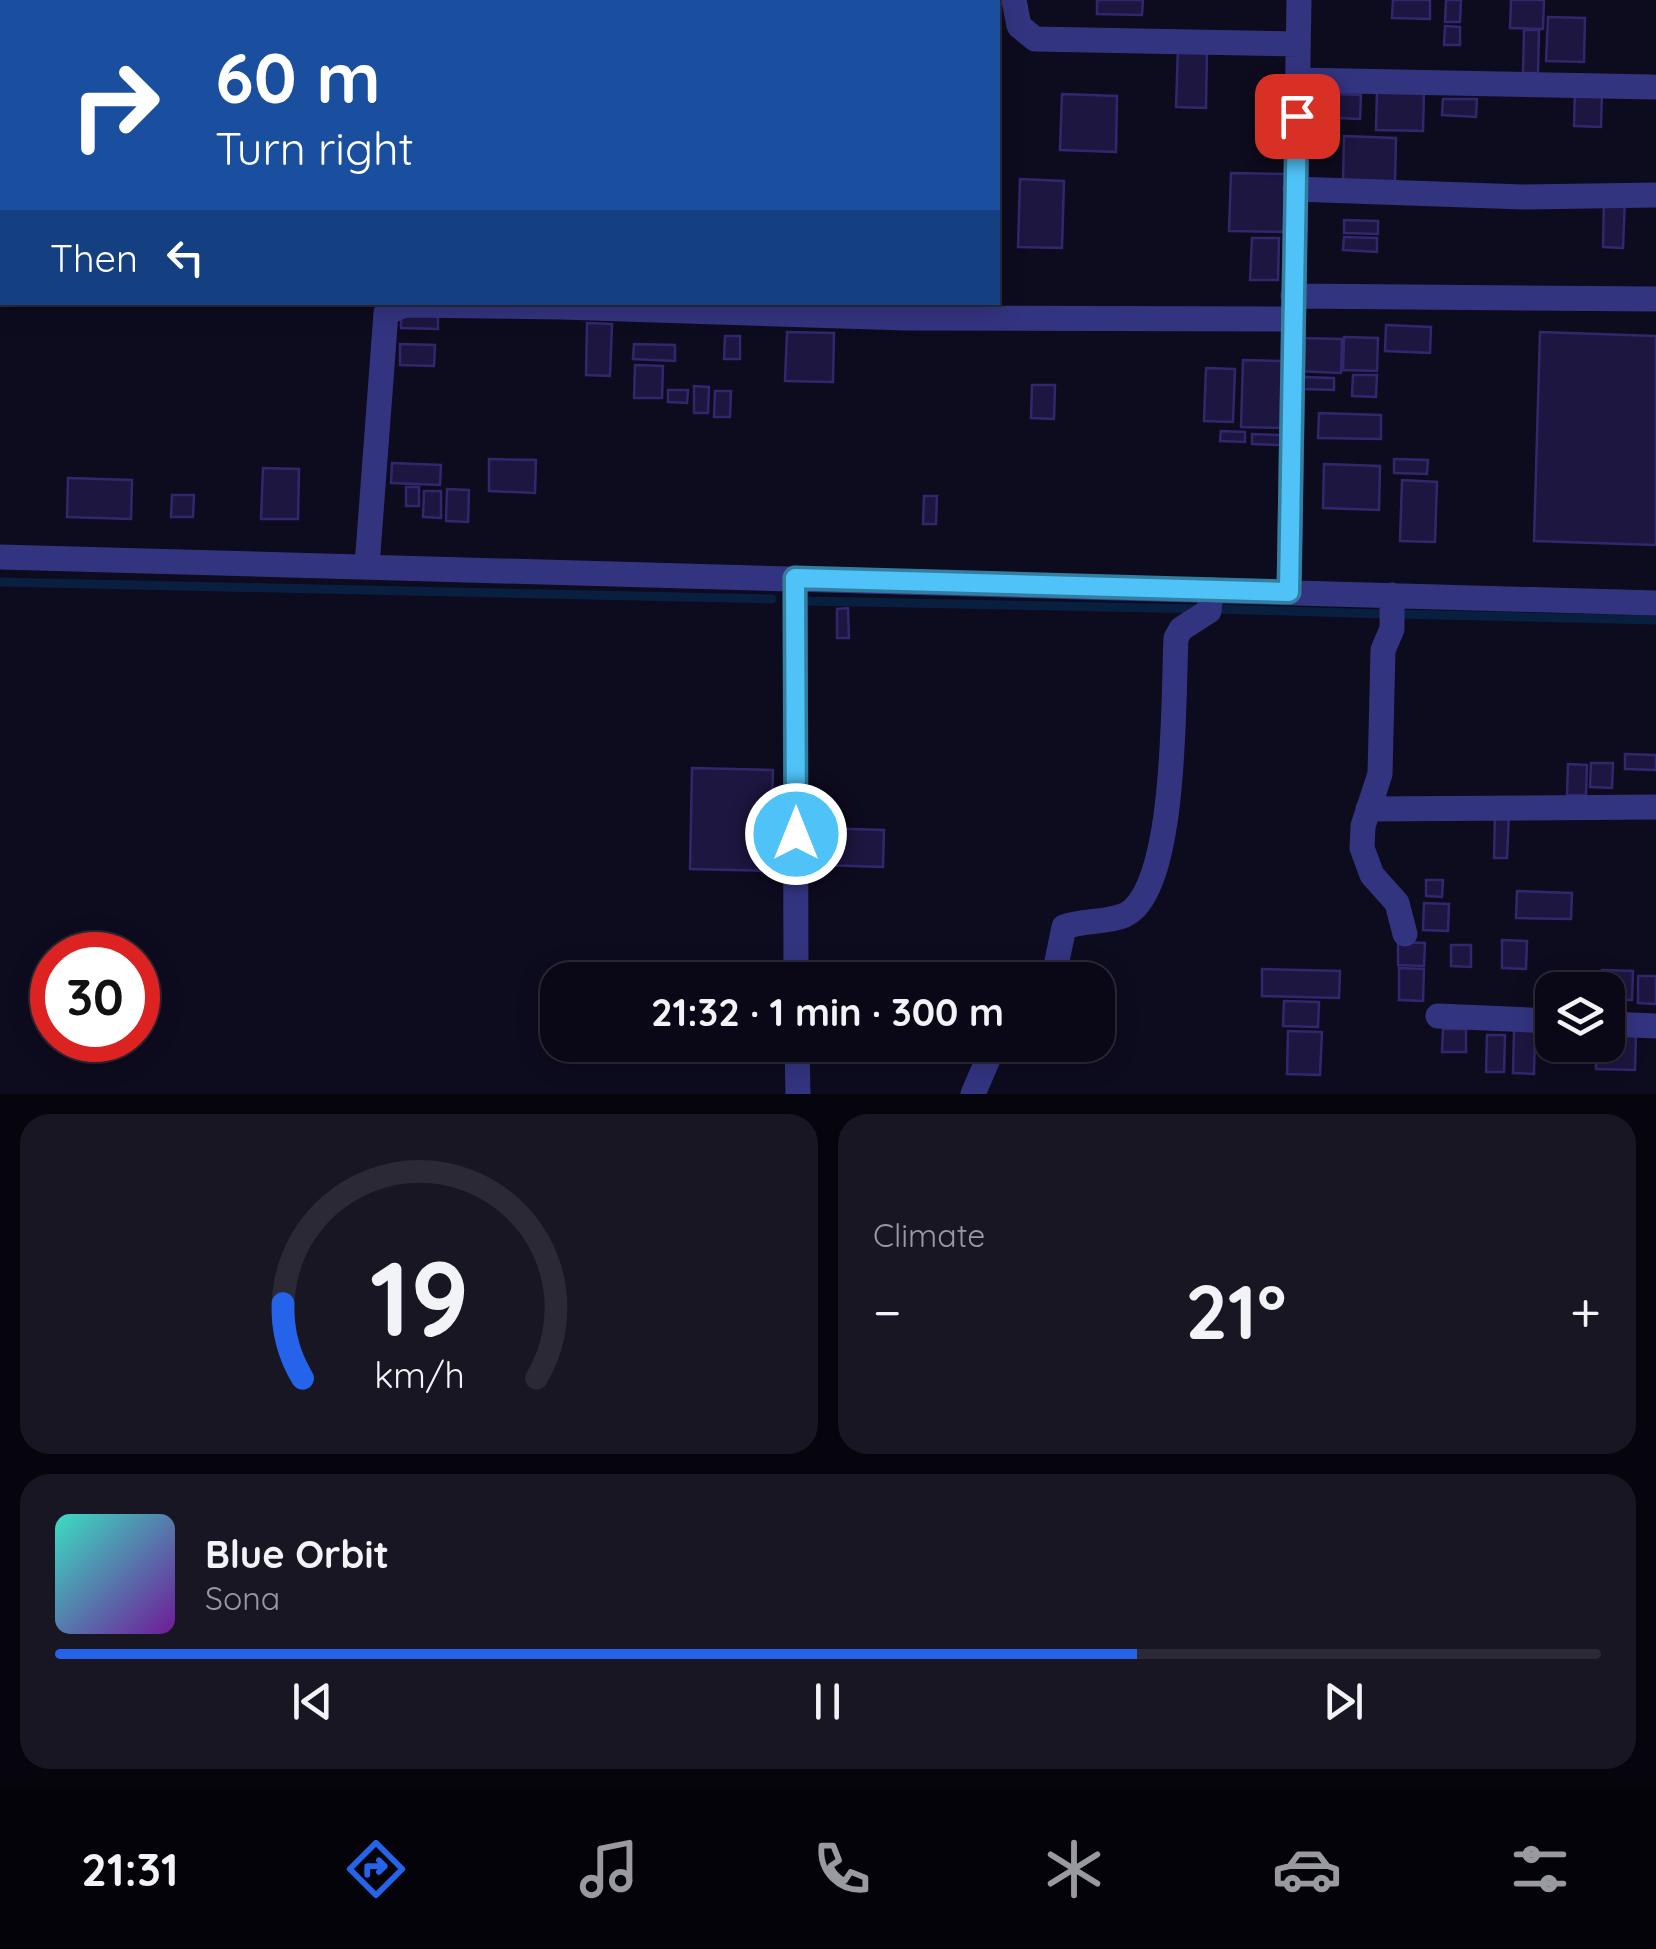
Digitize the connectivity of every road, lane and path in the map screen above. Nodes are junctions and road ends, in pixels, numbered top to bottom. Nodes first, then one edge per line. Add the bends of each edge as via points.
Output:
1 (1014, 0) edge
2 (1300, 0) edge
3 (1298, 44) junction
4 (1298, 80) junction
5 (1653, 87) dead end
6 (1295, 189) junction
7 (1656, 195) edge
8 (1656, 300) edge
9 (435, 305) edge
10 (561, 305) edge
11 (670, 306) edge
12 (1293, 307) junction
13 (784, 308) edge
14 (890, 310) edge
15 (0, 557) edge
16 (367, 566) junction
17 (795, 578) junction
18 (1211, 590) junction
19 (1289, 592) junction
20 (1392, 595) junction
21 (1656, 603) edge
22 (1656, 807) edge
23 (1368, 809) junction
24 (1405, 934) dead end
25 (796, 962) edge
26 (1057, 962) edge
27 (1438, 1016) dead end
28 (1535, 1020) edge
29 (1625, 1025) edge
30 (1656, 1026) edge
31 (797, 1062) edge
32 (987, 1062) edge
33 (798, 1094) edge
34 (973, 1094) edge

1 - 3 street via 1018,26 1035,39
2 - 3 street
3 - 4 street
4 - 5 street
4 - 6 street
6 - 7 street
6 - 12 street
8 - 12 street
9 - 16 street via 394,307 382,320
10 - 11 street
11 - 13 street
12 - 14 street
12 - 19 street
13 - 14 street
15 - 16 street
16 - 17 street
17 - 18 street
17 - 25 street
18 - 19 street
18 - 26 street via 1209,611 1176,638 1167,802 1147,892 1125,915 1064,927
19 - 20 street
20 - 21 street
20 - 23 street via 1392,629 1383,650 1380,774
22 - 23 street
23 - 24 street via 1365,863 1397,903
27 - 28 street
29 - 30 street
31 - 33 street
32 - 34 street

